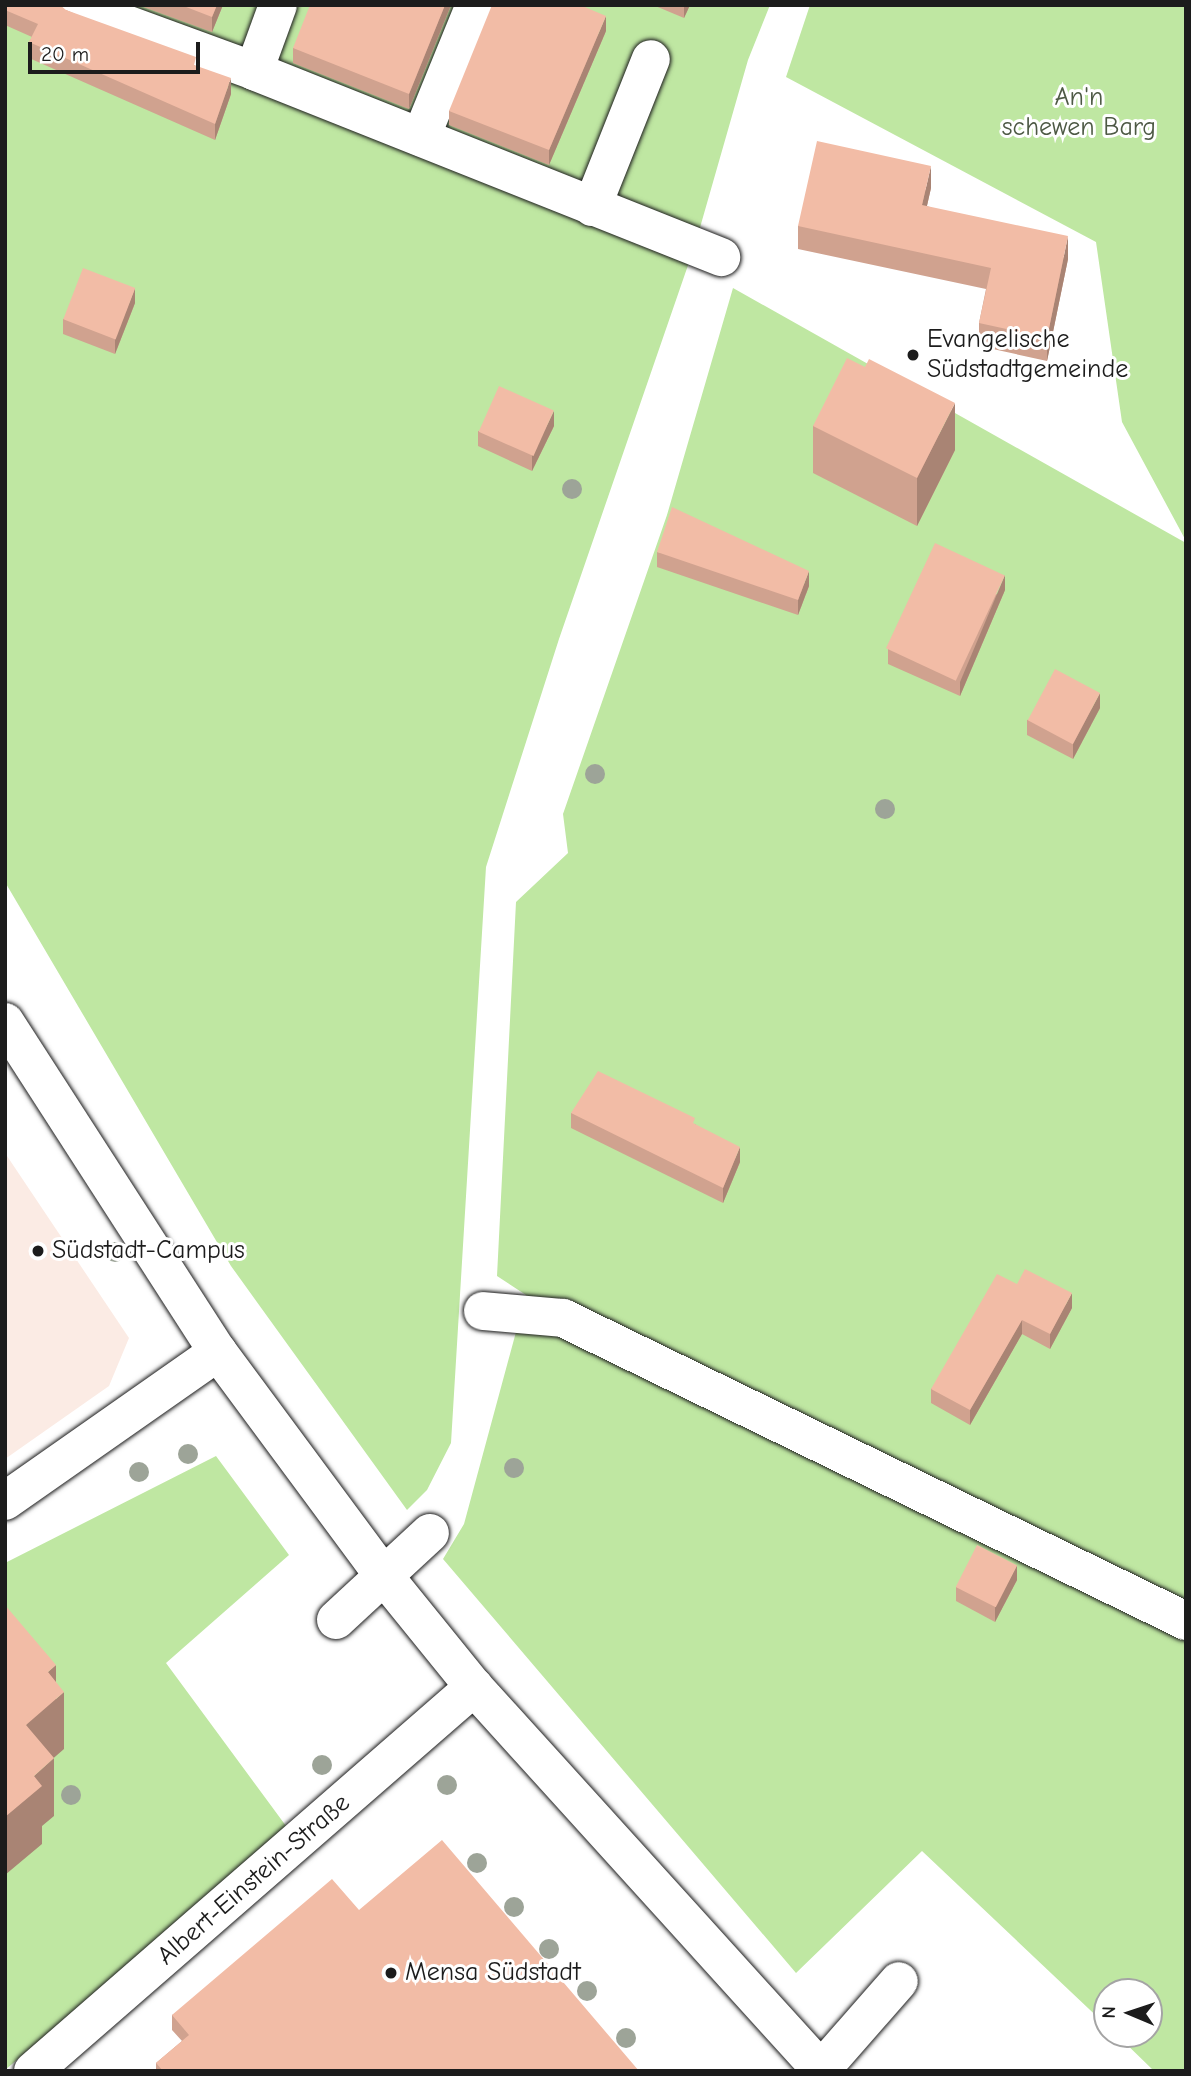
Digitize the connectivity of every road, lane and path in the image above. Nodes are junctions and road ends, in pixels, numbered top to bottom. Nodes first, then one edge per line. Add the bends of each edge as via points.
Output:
1 (278, 5) edge
2 (475, 5) edge
3 (82, 7) edge
4 (651, 59) dead end
5 (254, 72) junction
6 (421, 137) junction
7 (592, 206) junction
8 (721, 257) dead end
9 (5, 1022) edge
10 (483, 1311) dead end
11 (218, 1352) junction
12 (5, 1501) edge
13 (430, 1532) dead end
14 (384, 1576) junction
15 (336, 1620) dead end
16 (1186, 1621) edge
17 (474, 1687) junction
18 (899, 1981) dead end
19 (822, 2070) edge
20 (33, 2071) edge

1 - 5 street
2 - 6 street
3 - 5 street
4 - 7 street
5 - 6 street
6 - 7 street
7 - 8 street
9 - 11 street
10 - 16 street via 563,1318
11 - 12 street
11 - 14 street
13 - 14 street
14 - 15 street
14 - 17 street
17 - 19 street
17 - 20 street, Albert-Einstein-Straße
18 - 19 street

